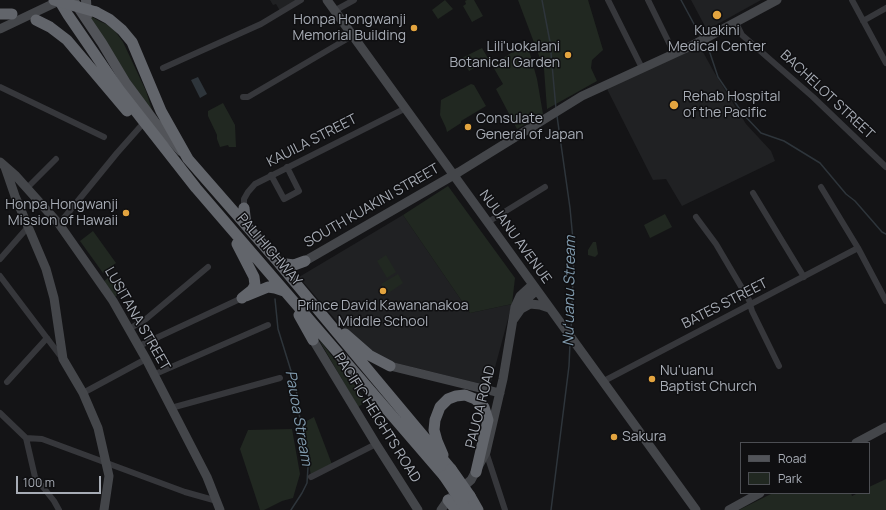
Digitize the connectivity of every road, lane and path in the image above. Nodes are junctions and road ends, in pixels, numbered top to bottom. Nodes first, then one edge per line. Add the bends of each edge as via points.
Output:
1 (58, 0) edge
2 (73, 0) edge
3 (86, 0) edge
4 (300, 0) edge
5 (326, 0) edge
6 (354, 0) edge
7 (608, 0) edge
8 (648, 0) edge
9 (777, 0) edge
10 (852, 0) edge
11 (886, 8) edge
12 (334, 11) junction
13 (0, 14) edge
14 (12, 14) dead end
15 (36, 20) dead end
16 (862, 21) junction
17 (736, 23) junction
18 (0, 29) edge
19 (93, 31) junction
20 (352, 36) junction
21 (674, 53) junction
22 (886, 63) edge
23 (163, 68) dead end
24 (642, 68) junction
25 (0, 87) edge
26 (244, 97) dead end
27 (404, 109) junction
28 (140, 127) junction
29 (104, 137) dead end
30 (56, 159) dead end
31 (188, 159) junction
32 (3, 164) edge
33 (287, 167) junction
34 (886, 167) edge
35 (271, 175) junction
36 (453, 175) junction
37 (187, 176) junction
38 (545, 187) dead end
39 (821, 187) dead end
40 (28, 190) junction
41 (753, 193) dead end
42 (244, 208) joint
43 (23, 215) junction
44 (696, 217) dead end
45 (488, 222) junction
46 (59, 224) junction
47 (226, 224) junction
48 (246, 225) junction
49 (28, 227) junction
50 (256, 236) junction
51 (858, 248) junction
52 (0, 259) edge
53 (305, 262) junction
54 (286, 264) junction
55 (208, 267) dead end
56 (0, 276) edge
57 (804, 277) junction
58 (298, 279) junction
59 (534, 288) junction
60 (284, 291) junction
61 (242, 298) junction
62 (886, 301) edge
63 (293, 302) junction
64 (750, 305) junction
65 (550, 309) junction
66 (513, 320) junction
67 (268, 325) dead end
68 (129, 329) junction
69 (47, 338) junction
70 (313, 340) joint
71 (139, 346) junction
72 (63, 359) junction
73 (146, 359) junction
74 (390, 366) joint
75 (779, 366) dead end
76 (153, 375) junction
77 (280, 378) dead end
78 (7, 382) dead end
79 (602, 382) junction
80 (83, 393) junction
81 (500, 393) junction
82 (171, 408) junction
83 (0, 413) edge
84 (886, 427) edge
85 (26, 438) junction
86 (858, 442) edge
87 (376, 444) junction
88 (486, 452) junction
89 (107, 463) junction
90 (476, 472) junction
91 (448, 473) junction
92 (311, 477) dead end
93 (758, 494) edge
94 (448, 500) junction
95 (219, 506) edge
96 (474, 508) edge
97 (59, 510) edge
98 (104, 510) edge
99 (418, 510) edge
100 (440, 510) edge
101 (456, 510) edge
102 (505, 510) edge
103 (696, 510) edge
104 (729, 510) edge

1 - 18 main road
1 - 31 highway, bridge via 96,12 109,19 132,42 161,111
1 - 37 highway, PALI HIGHWAY via 120,91
2 - 19 main road, PALI HIGHWAY
3 - 19 main road via 86,14
4 - 23 street via 261,24
5 - 12 main road, NUUANU AVENUE
6 - 12 street
7 - 24 street
8 - 21 street
9 - 17 main road, SOUTH KUAKINI STREET
10 - 16 street
11 - 16 street
12 - 20 main road, NUUANU AVENUE
13 - 14 highway
15 - 28 highway via 67,40
16 - 22 street
17 - 21 main road, SOUTH KUAKINI STREET
17 - 34 street, BACHELOT STREET via 742,35 813,97
19 - 31 main road, PALI HIGHWAY via 154,121
20 - 26 street
20 - 27 main road, NUUANU AVENUE
21 - 24 main road, SOUTH KUAKINI STREET
24 - 36 main road, SOUTH KUAKINI STREET via 582,96
25 - 29 street
27 - 33 street, KAUILA STREET
27 - 36 main road, NUUANU AVENUE
28 - 37 highway
28 - 46 street
30 - 40 street
31 - 48 highway, PALI HIGHWAY
32 - 40 main road, LUSITANA STREET
32 - 43 main road
33 - 35 street, KAUILA STREET
33 - 35 street via 299,191 284,199
35 - 42 street, KAUILA STREET via 255,184 248,192
36 - 45 main road, NUUANU AVENUE
36 - 53 main road, SOUTH KUAKINI STREET
37 - 47 highway, PALI HIGHWAY
38 - 45 street
39 - 51 street
40 - 43 main road via 22,202
40 - 46 main road, LUSITANA STREET
41 - 57 street
42 - 48 highway
43 - 49 main road
44 - 64 street via 716,244
45 - 59 main road, NUUANU AVENUE
46 - 68 main road, LUSITANA STREET via 99,280
47 - 60 highway, PALI HIGHWAY
47 - 61 highway via 254,277 255,286
48 - 50 highway, PALI HIGHWAY
49 - 52 street
49 - 72 main road via 46,269 54,298
50 - 54 highway via 262,236
50 - 91 highway, PALI HIGHWAY
51 - 57 street, BATES STREET
51 - 62 street
53 - 54 highway
53 - 58 highway
54 - 58 highway
55 - 68 street via 146,319
56 - 69 street
57 - 64 street, BATES STREET
58 - 74 highway via 346,336 369,355
59 - 65 main road, NUUANU AVENUE
59 - 66 main road, PAUOA ROAD via 519,298
60 - 61 highway via 268,287
60 - 63 highway, PALI HIGHWAY
61 - 71 street
63 - 70 highway
63 - 91 highway, PALI HIGHWAY
64 - 75 street
64 - 79 street, BATES STREET
65 - 66 main road via 530,304 521,309
65 - 79 main road, NUUANU AVENUE
66 - 81 main road, PAUOA ROAD
67 - 76 street
68 - 71 main road, LUSITANA STREET
69 - 72 street
69 - 78 street
70 - 87 main road, PACIFIC HEIGHTS ROAD
71 - 73 main road, LUSITANA STREET
72 - 80 main road
73 - 76 main road, LUSITANA STREET
73 - 80 street
74 - 81 main road
76 - 82 main road, LUSITANA STREET
77 - 82 street
79 - 103 main road, NUUANU AVENUE
80 - 89 main road via 98,428
81 - 88 main road, PAUOA ROAD
82 - 95 main road, LUSITANA STREET
83 - 85 street
84 - 86 main road
85 - 89 street via 42,439
85 - 97 street via 35,477
87 - 92 street
87 - 99 main road, PACIFIC HEIGHTS ROAD
88 - 90 main road, PAUOA ROAD
88 - 102 street
89 - 95 street
89 - 98 main road via 109,476
90 - 91 highway via 488,420 480,402 465,395 448,399 440,407 435,420 434,430
90 - 94 main road, PAUOA ROAD via 471,480
91 - 96 highway, PALI HIGHWAY, bridge
93 - 104 main road
94 - 100 main road, PAUOA ROAD
94 - 101 highway

